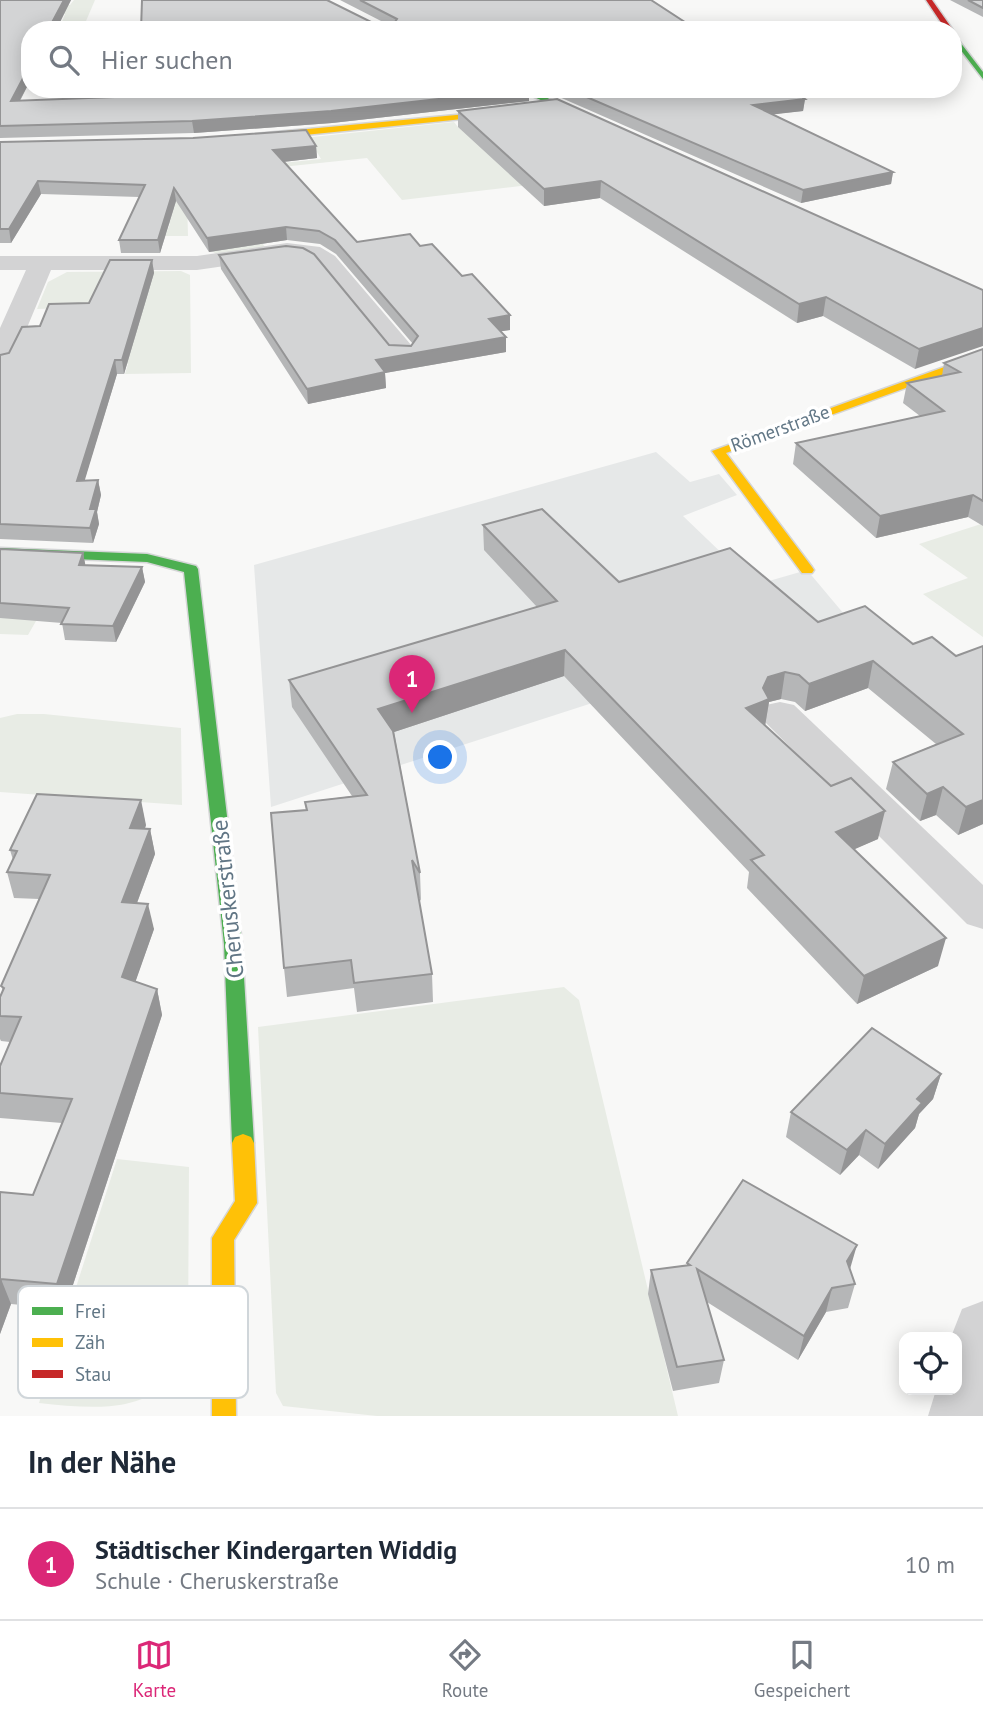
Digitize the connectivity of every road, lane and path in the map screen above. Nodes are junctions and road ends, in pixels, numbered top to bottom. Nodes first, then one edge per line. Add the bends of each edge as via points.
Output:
1 (929, 0) edge
2 (944, 21) edge
3 (962, 48) edge
4 (983, 77) edge
5 (542, 98) edge
6 (560, 106) junction
7 (611, 129) edge
8 (235, 139) edge
9 (0, 263) edge
10 (41, 264) junction
11 (402, 352) edge
12 (983, 356) edge
13 (0, 359) edge
14 (0, 552) edge
15 (807, 570) dead end
16 (780, 714) dead end
17 (983, 912) edge
18 (223, 1286) edge
19 (983, 1329) edge
20 (224, 1398) edge
21 (969, 1398) edge
22 (224, 1416) edge

1 - 2 street
3 - 4 street
5 - 6 street
6 - 7 street
6 - 8 street
9 - 10 street
10 - 11 street via 197,263 287,250 311,252 326,261
10 - 13 street
12 - 15 street, Römerstraße via 718,451
14 - 18 street, Cheruskerstraße via 147,558 191,569 233,944 246,1203 223,1238
16 - 17 street
19 - 21 street
20 - 22 street, Cheruskerstraße

